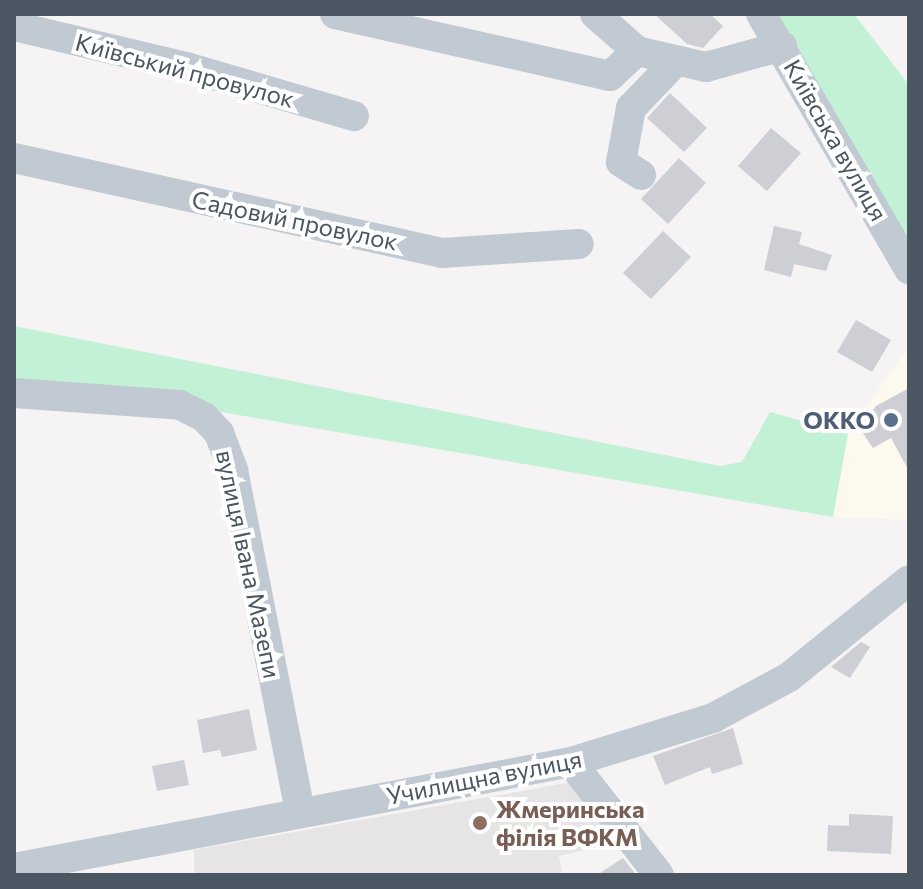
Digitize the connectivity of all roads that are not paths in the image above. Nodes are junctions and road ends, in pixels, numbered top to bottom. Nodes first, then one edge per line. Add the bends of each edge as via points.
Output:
1 (335, 14) edge
2 (595, 14) edge
3 (761, 14) edge
4 (14, 26) edge
5 (782, 46) junction
6 (637, 51) junction
7 (677, 60) junction
8 (354, 116) dead end
9 (14, 158) edge
10 (641, 175) dead end
11 (579, 244) dead end
12 (909, 269) edge
13 (14, 393) edge
14 (909, 580) edge
15 (571, 762) junction
16 (300, 813) junction
17 (14, 868) edge
18 (659, 875) edge

1 - 6 street via 610,76
2 - 6 street
3 - 5 street, Київська вулиця
4 - 8 street, Київський провулок via 186,67
5 - 7 street via 706,67
5 - 12 street, Київська вулиця
6 - 7 street
7 - 10 street via 631,108 621,162
9 - 11 street, Садовий провулок via 442,253
13 - 16 street, вулиця Івана Мазепи via 180,405 204,417 219,433 233,470
14 - 15 street, Училищна вулиця via 754,699 713,718
15 - 16 street, Училищна вулиця
15 - 18 street
16 - 17 street, Училищна вулиця

